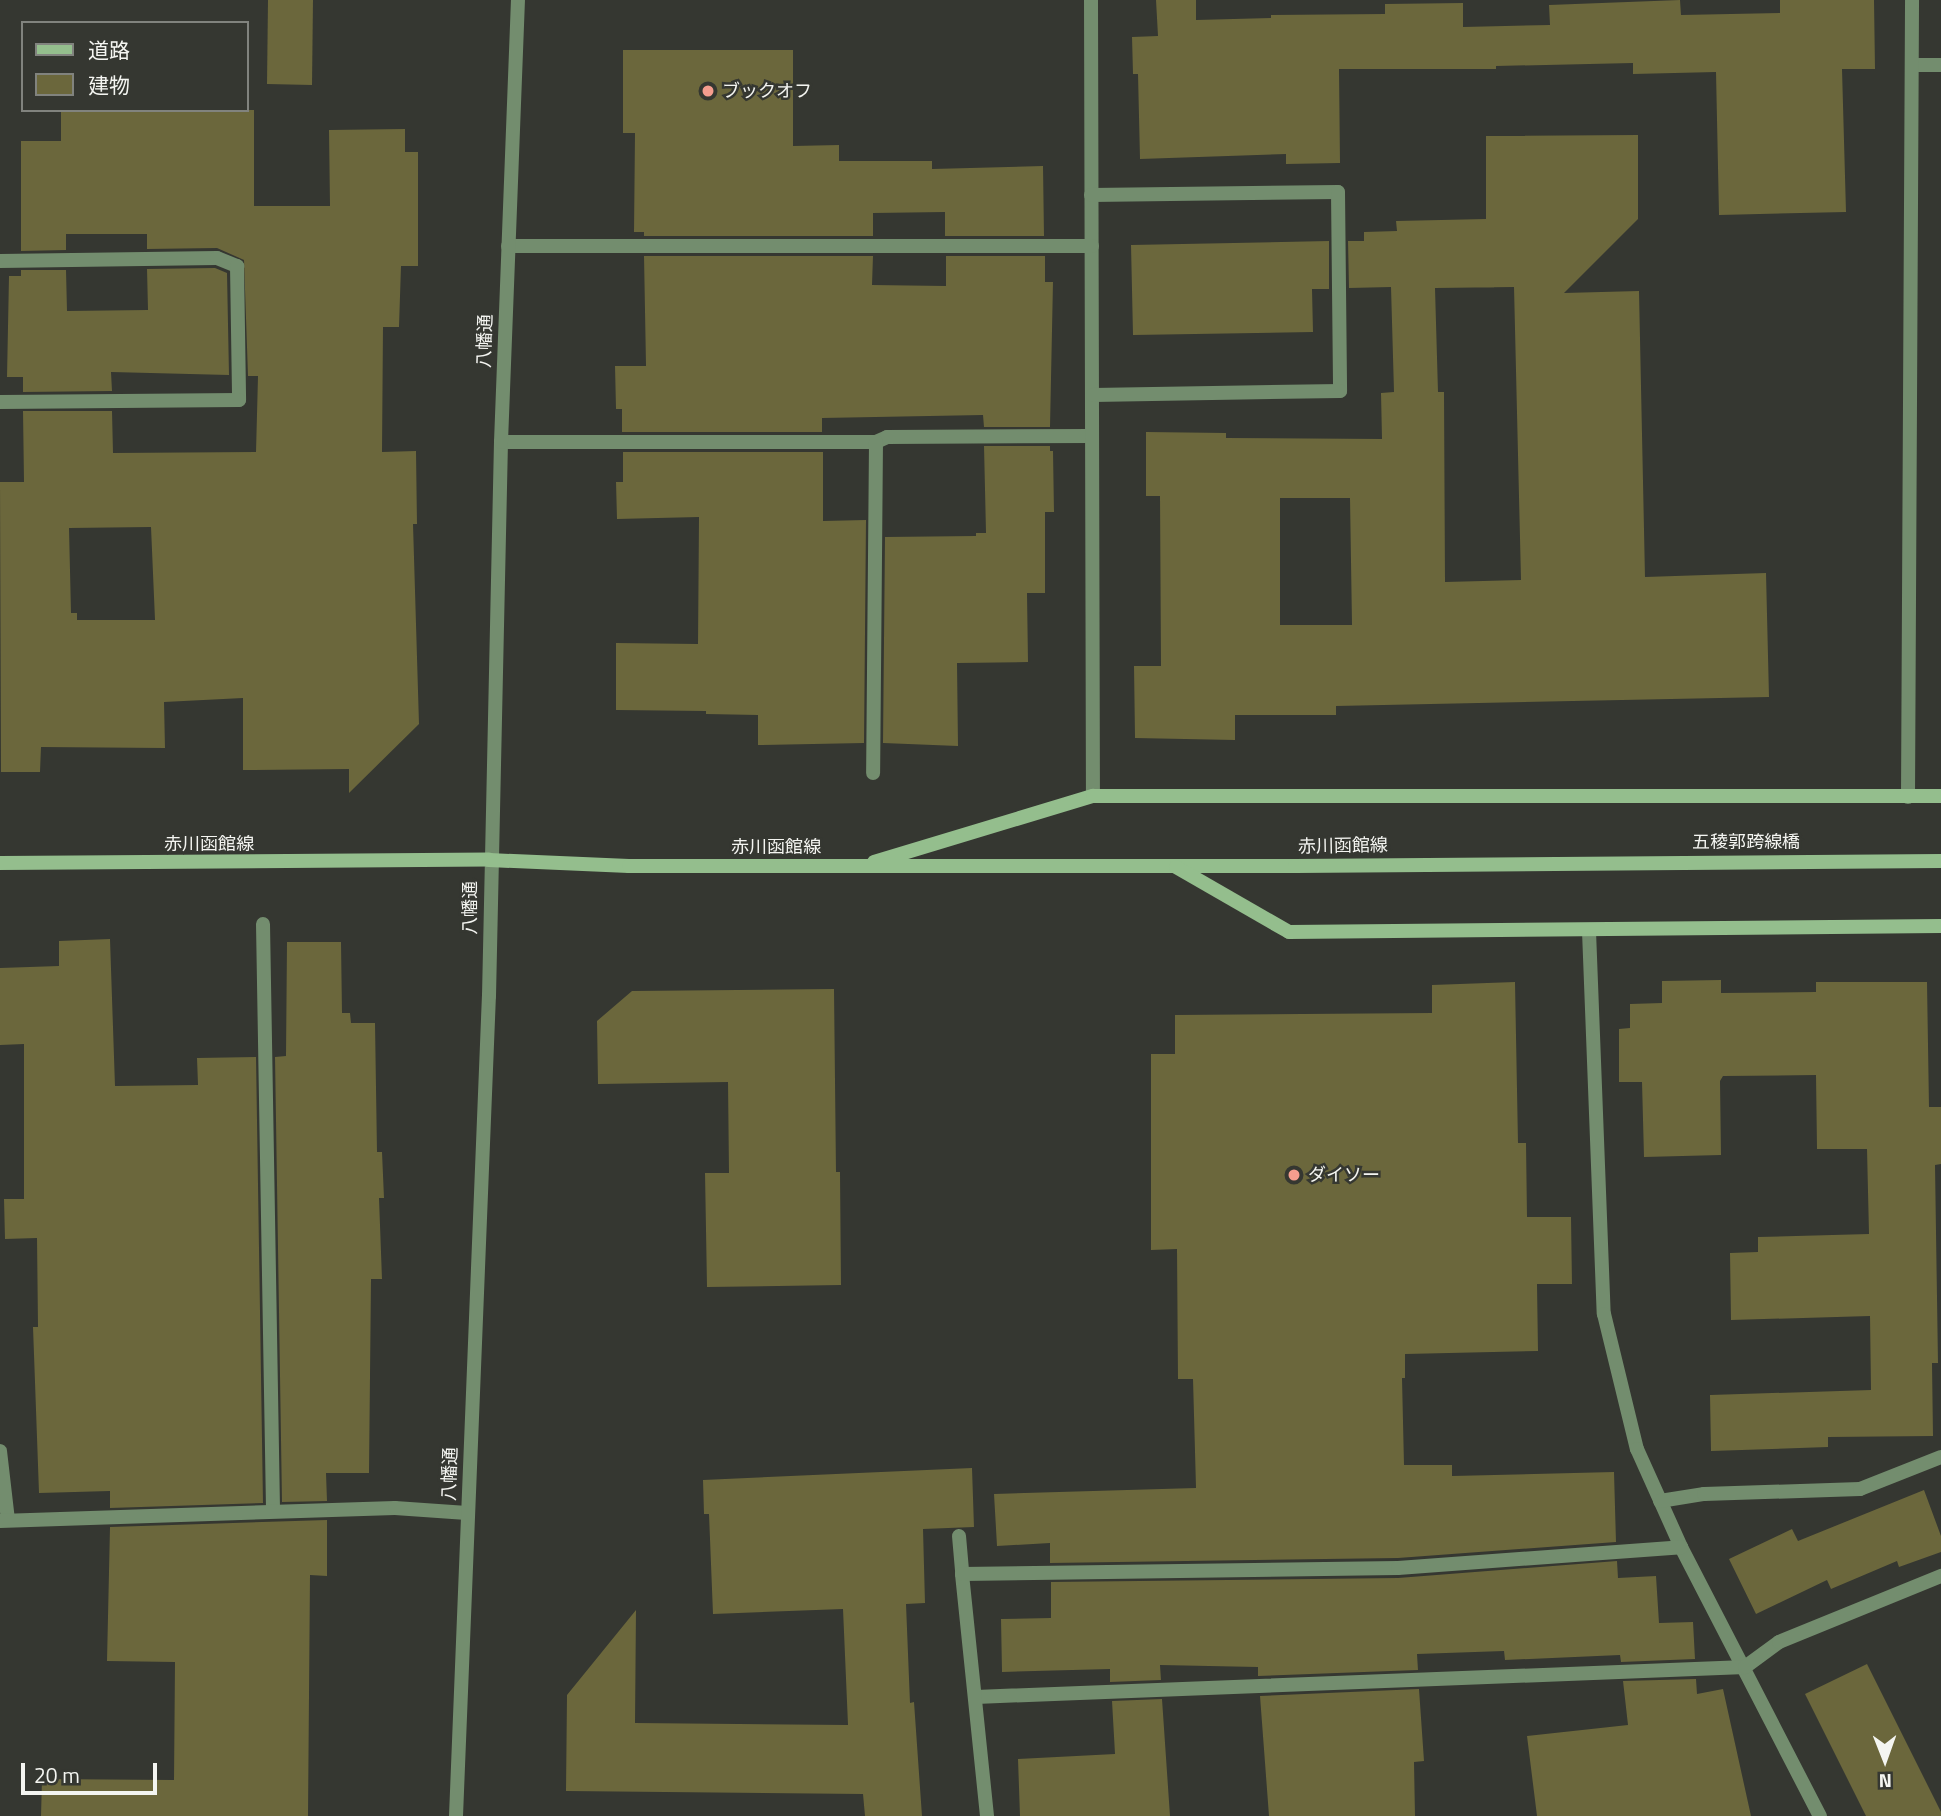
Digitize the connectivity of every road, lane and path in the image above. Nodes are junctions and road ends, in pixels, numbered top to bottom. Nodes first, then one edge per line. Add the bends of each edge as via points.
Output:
1 (518, 0) edge
2 (1091, 0) edge
3 (1912, 0) edge
4 (1913, 65) junction
5 (1941, 65) edge
6 (1091, 195) junction
7 (509, 246) junction
8 (1092, 246) junction
9 (0, 261) edge
10 (1093, 395) junction
11 (0, 402) edge
12 (1092, 436) junction
13 (500, 442) junction
14 (876, 442) junction
15 (873, 773) dead end
16 (1093, 796) junction
17 (1941, 796) edge
18 (1909, 797) junction
19 (489, 860) junction
20 (1941, 861) edge
21 (1552, 862) joint
22 (0, 863) edge
23 (859, 866) junction
24 (1175, 866) junction
25 (264, 924) dead end
26 (1941, 926) edge
27 (1589, 931) junction
28 (0, 1451) edge
29 (1941, 1457) edge
30 (1660, 1501) junction
31 (273, 1511) junction
32 (467, 1513) junction
33 (4, 1520) edge
34 (959, 1536) dead end
35 (1681, 1547) junction
36 (962, 1574) junction
37 (1941, 1576) edge
38 (1745, 1667) junction
39 (976, 1697) junction
40 (456, 1816) edge
41 (987, 1816) edge
42 (1820, 1816) edge

1 - 7 street, 八幡通
2 - 6 street
3 - 4 street
4 - 5 street
4 - 18 street
6 - 8 street
6 - 10 street via 1338,192 1340,391
7 - 8 street
7 - 13 street, 八幡通
8 - 10 street
9 - 11 street via 216,258 237,266 240,400
10 - 12 street
12 - 14 street via 887,437
12 - 16 street
13 - 14 street
13 - 19 street, 八幡通
14 - 15 street
16 - 18 main road
16 - 23 main road
17 - 18 main road
19 - 22 main road, 赤川函館線
19 - 23 main road, 赤川函館線 via 629,866
19 - 32 street, 八幡通 via 489,996
20 - 21 main road, 五稜郭跨線橋
21 - 24 main road, 赤川函館線
23 - 24 main road, 赤川函館線
24 - 27 main road via 1289,932
25 - 31 street
26 - 27 main road
27 - 30 street via 1604,1314 1637,1449
28 - 33 street
29 - 30 street via 1860,1489 1704,1494
30 - 35 street
31 - 32 street via 395,1508
31 - 33 street
32 - 40 street, 八幡通
34 - 36 street
35 - 36 street via 1398,1568
35 - 38 street
36 - 39 street
37 - 38 street via 1779,1642
38 - 39 street
38 - 42 street
39 - 41 street

